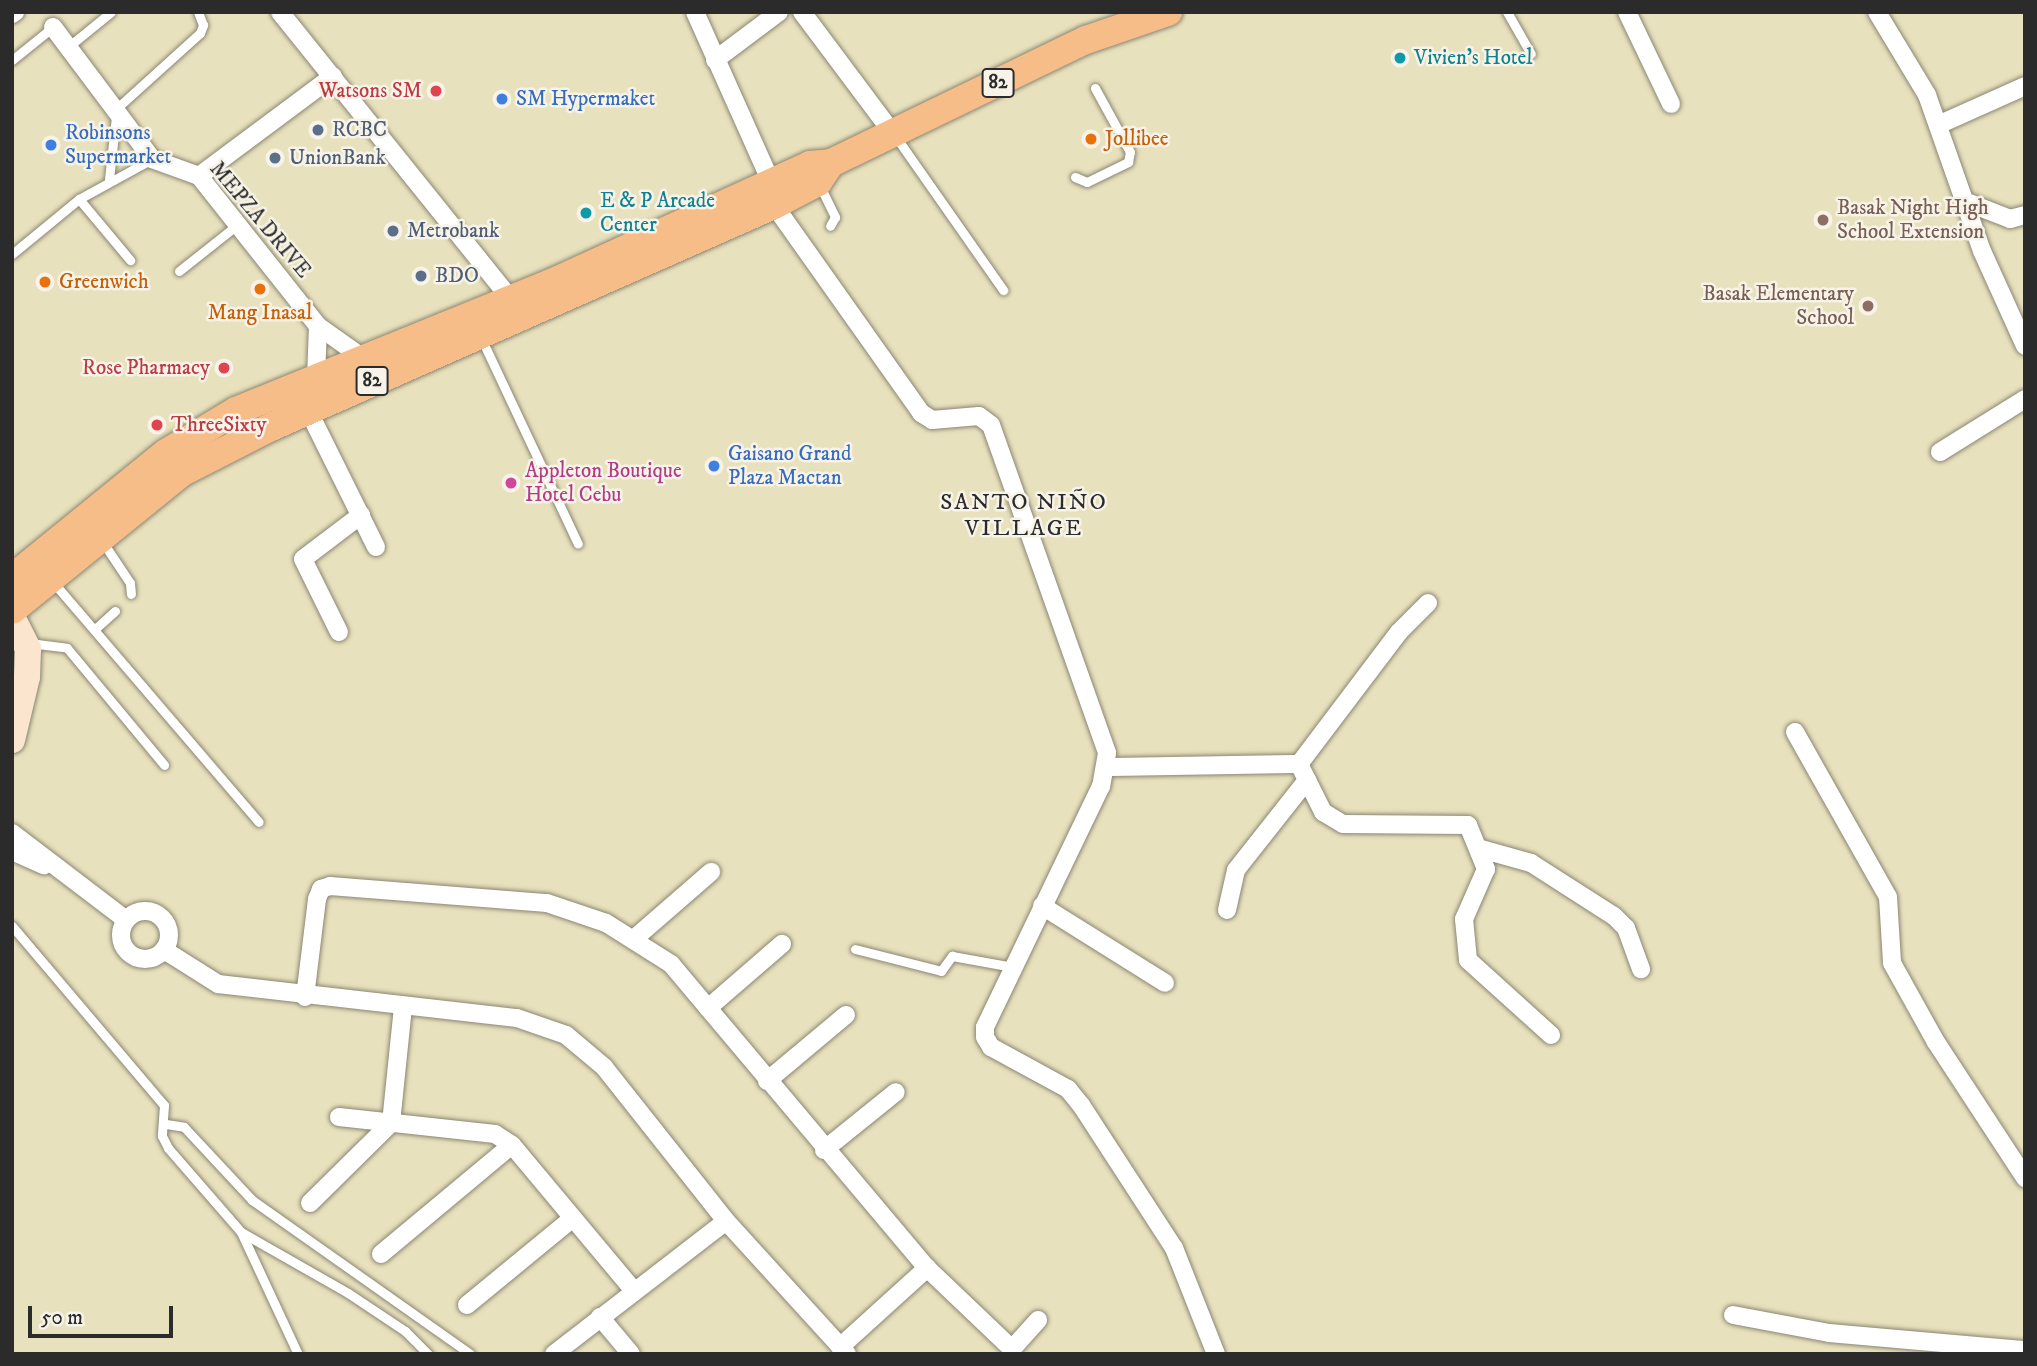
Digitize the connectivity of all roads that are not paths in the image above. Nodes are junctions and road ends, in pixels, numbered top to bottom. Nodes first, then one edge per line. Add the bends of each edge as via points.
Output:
1 (111, 12) edge
2 (198, 12) edge
3 (280, 12) edge
4 (695, 12) edge
5 (779, 12) edge
6 (802, 12) edge
7 (1168, 12) edge
8 (1507, 12) edge
9 (1627, 12) edge
10 (1877, 12) edge
11 (53, 27) joint
12 (68, 47) junction
13 (1531, 54) dead end
14 (12, 60) edge
15 (715, 60) junction
16 (333, 76) junction
17 (2025, 86) edge
18 (1095, 88) dead end
19 (1671, 104) dead end
20 (117, 108) junction
21 (1938, 125) junction
22 (894, 135) junction
23 (152, 159) junction
24 (825, 172) junction
25 (199, 176) junction
26 (1075, 177) dead end
27 (109, 179) junction
28 (772, 193) junction
29 (79, 199) junction
30 (1969, 203) junction
31 (2025, 215) edge
32 (237, 225) junction
33 (830, 226) dead end
34 (12, 254) edge
35 (130, 260) dead end
36 (179, 271) dead end
37 (1003, 290) dead end
38 (510, 298) junction
39 (318, 326) junction
40 (479, 334) junction
41 (2025, 346) edge
42 (363, 358) junction
43 (316, 378) junction
44 (2025, 399) edge
45 (308, 410) junction
46 (1940, 452) dead end
47 (360, 515) junction
48 (99, 536) junction
49 (578, 544) dead end
50 (376, 547) dead end
51 (41, 568) junction
52 (12, 578) edge
53 (131, 594) dead end
54 (1428, 603) dead end
55 (12, 610) edge
56 (115, 611) dead end
57 (12, 617) edge
58 (95, 629) junction
59 (339, 632) dead end
60 (27, 643) junction
61 (1795, 732) dead end
62 (12, 740) edge
63 (164, 765) dead end
64 (1106, 767) junction
65 (1303, 772) junction
66 (259, 822) dead end
67 (12, 832) edge
68 (1482, 849) junction
69 (12, 851) edge
70 (711, 872) dead end
71 (72, 878) junction
72 (1042, 905) junction
73 (1227, 910) dead end
74 (126, 920) junction
75 (12, 926) edge
76 (635, 938) junction
77 (782, 944) dead end
78 (855, 949) dead end
79 (164, 950) junction
80 (1013, 967) junction
81 (1641, 969) dead end
82 (1165, 983) dead end
83 (305, 997) junction
84 (403, 1007) junction
85 (708, 1008) junction
86 (846, 1015) dead end
87 (1551, 1035) dead end
88 (767, 1081) junction
89 (896, 1092) dead end
90 (339, 1117) dead end
91 (391, 1122) junction
92 (166, 1124) junction
93 (512, 1144) junction
94 (824, 1150) junction
95 (2025, 1178) edge
96 (310, 1203) dead end
97 (573, 1219) junction
98 (726, 1221) junction
99 (241, 1232) junction
100 (381, 1254) dead end
101 (927, 1268) junction
102 (634, 1291) junction
103 (467, 1305) dead end
104 (1733, 1315) dead end
105 (600, 1317) junction
106 (1038, 1320) dead end
107 (844, 1350) edge
108 (2025, 1350) edge
109 (298, 1354) edge
110 (428, 1354) edge
111 (470, 1354) edge
112 (554, 1354) edge
113 (631, 1354) edge
114 (1216, 1354) edge

1 - 12 lane
2 - 20 lane via 203,25 200,33
3 - 16 street
4 - 15 street
5 - 15 street
6 - 22 street
7 - 22 main road, 82 via 1086,40
8 - 13 lane
9 - 19 street
10 - 21 street via 1927,95
11 - 12 street
11 - 14 lane
12 - 20 street
15 - 28 street
16 - 25 street
16 - 38 street
17 - 21 street
18 - 26 lane via 1130,152 1128,162 1087,182
20 - 23 street
20 - 27 lane
21 - 30 street
22 - 24 main road, 82
22 - 37 lane
23 - 25 street, MEPZA DRIVE
23 - 27 lane
24 - 28 main road, 82 via 810,165
24 - 33 lane via 835,217
25 - 32 street, MEPZA DRIVE
27 - 29 lane
28 - 38 main road, 82
28 - 40 main road, 82
28 - 64 street via 921,413 932,420 979,416 992,425 1107,753
29 - 34 lane
29 - 35 lane
30 - 31 street via 2010,219
30 - 41 street via 1982,251
32 - 36 lane
32 - 39 street, MEPZA DRIVE
38 - 42 main road, 82
39 - 42 street, MEPZA DRIVE
39 - 43 street
40 - 45 main road, 82
40 - 49 lane
42 - 43 main road, 82
43 - 51 main road, 82 via 236,411 166,453
44 - 46 street
45 - 47 street
45 - 48 main road, 82 via 181,473
47 - 50 street
47 - 59 street via 303,559
48 - 51 main road, 82
48 - 53 lane via 130,583
51 - 52 main road, 82
51 - 55 main road, 82
51 - 58 lane
54 - 65 street via 1399,632
56 - 58 lane
57 - 60 street
58 - 66 lane via 199,757
60 - 62 street via 27,677
60 - 63 lane via 67,648
61 - 95 street via 1888,897 1892,963 1936,1042
64 - 65 street
64 - 72 street
65 - 68 street via 1323,812 1343,824 1468,825
65 - 73 street via 1236,870
67 - 71 street
68 - 81 street via 1531,863 1614,916 1626,928
68 - 87 street via 1486,869 1464,919 1468,960
69 - 71 street
70 - 76 street
71 - 74 street
72 - 80 street
72 - 82 street
74 - 79 street via 140,912 156,914 169,935
74 - 79 street via 121,942 130,954 144,960
75 - 92 lane via 164,1105
76 - 83 street via 547,903 330,886 321,889 317,899
76 - 85 street via 671,964
77 - 85 street
78 - 80 lane via 941,971 952,956
79 - 83 street via 218,984
80 - 114 street via 985,1037 991,1047 1068,1089 1081,1105 1174,1248
83 - 84 street
84 - 91 street
84 - 98 street via 517,1018 566,1035 604,1067
85 - 88 street
86 - 88 street
88 - 94 street
89 - 94 street
90 - 91 street
91 - 93 street via 495,1134
91 - 96 street
92 - 99 lane via 162,1136 168,1148
92 - 111 lane via 184,1127 251,1200
93 - 97 street
93 - 100 street
94 - 101 street
97 - 102 street
97 - 103 street
98 - 102 street
98 - 107 street
99 - 109 lane
99 - 110 lane via 348,1293 405,1331
101 - 106 street via 1012,1349
101 - 107 street
102 - 105 street
104 - 108 street via 1829,1333
105 - 112 street
105 - 113 street

